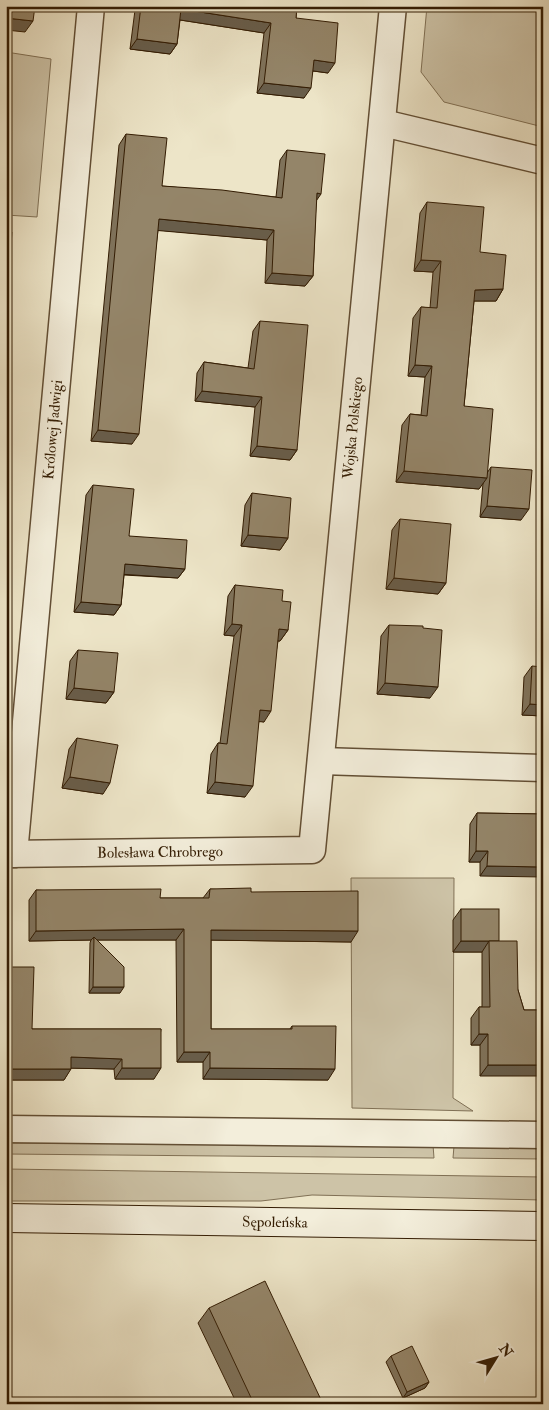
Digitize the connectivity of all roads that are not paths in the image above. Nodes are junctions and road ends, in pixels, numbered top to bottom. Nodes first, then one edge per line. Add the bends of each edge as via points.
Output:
1 (92, 6) edge
2 (393, 6) edge
3 (383, 123) junction
4 (543, 161) edge
5 (321, 761) junction
6 (543, 768) edge
7 (312, 850) joint
8 (10, 854) edge
9 (6, 1129) edge
10 (543, 1135) edge
11 (6, 1218) edge
12 (543, 1226) edge

1 - 8 street, Królowej Jadwigi
2 - 3 street, Wojska Polskiego
3 - 4 street
3 - 5 street, Wojska Polskiego
5 - 6 street
5 - 7 street, Wojska Polskiego
7 - 8 street, Bolesława Chrobrego
9 - 10 street
11 - 12 street, Sępoleńska

